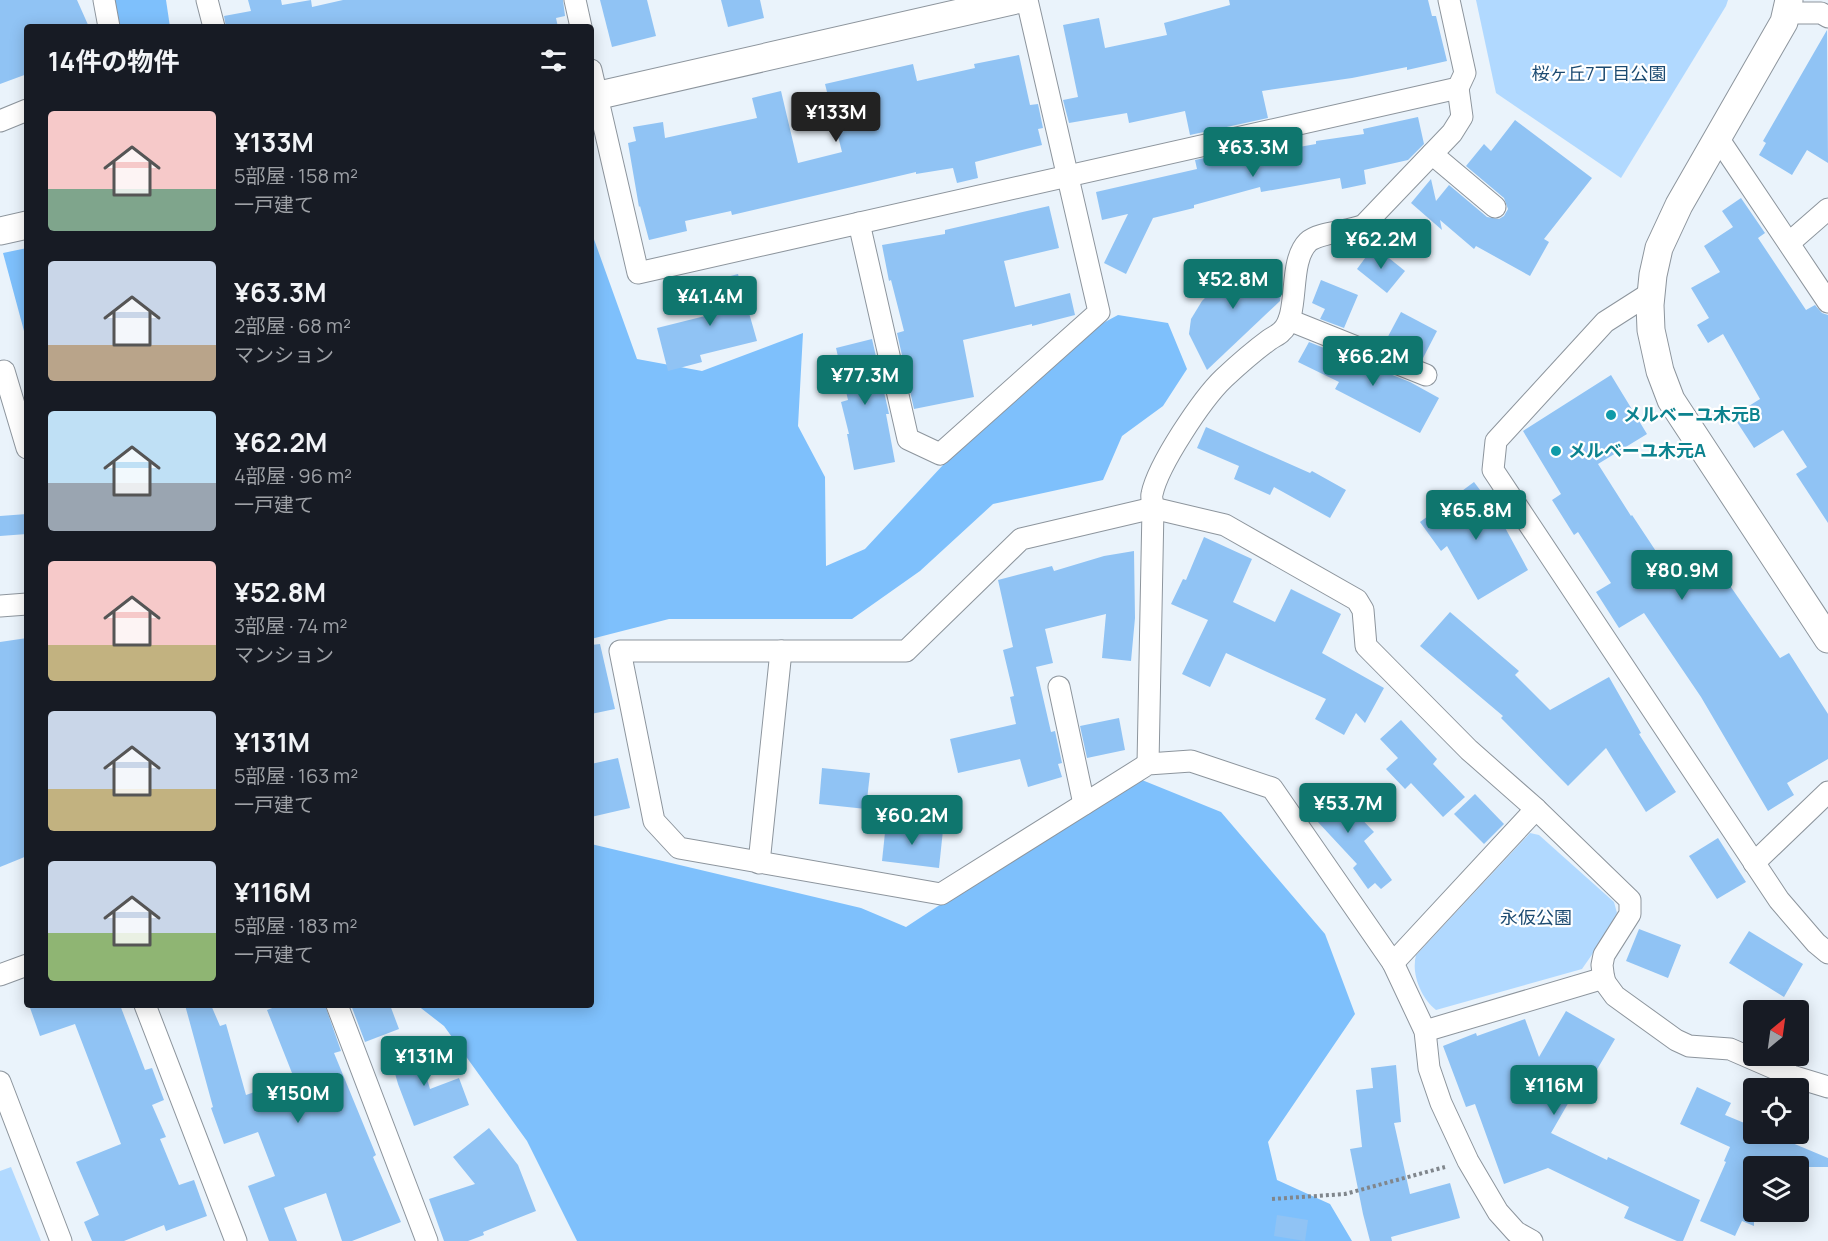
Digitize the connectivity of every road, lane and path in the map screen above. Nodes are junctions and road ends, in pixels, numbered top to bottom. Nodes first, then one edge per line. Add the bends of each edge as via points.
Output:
1 (104, 0) edge
2 (207, 0) edge
3 (575, 0) edge
4 (1016, 0) edge
5 (1027, 0) edge
6 (1449, 0) edge
7 (1788, 6) edge
8 (1828, 17) edge
9 (109, 24) edge
10 (213, 24) edge
11 (580, 24) edge
12 (594, 87) edge
13 (1458, 88) junction
14 (594, 91) edge
15 (24, 111) edge
16 (0, 121) edge
17 (1718, 138) junction
18 (1432, 154) junction
19 (1068, 176) junction
20 (1495, 207) dead end
21 (1828, 208) edge
22 (859, 223) junction
23 (24, 226) edge
24 (0, 231) edge
25 (1789, 243) junction
26 (1652, 292) junction
27 (1828, 302) edge
28 (1289, 320) junction
29 (0, 372) edge
30 (1426, 375) dead end
31 (24, 438) edge
32 (1154, 508) junction
33 (24, 604) edge
34 (0, 606) edge
35 (1828, 639) edge
36 (781, 651) junction
37 (1059, 687) dead end
38 (1148, 764) junction
39 (1828, 792) edge
40 (1084, 804) junction
41 (1536, 809) junction
42 (759, 863) junction
43 (1754, 863) junction
44 (1828, 953) edge
45 (1393, 963) junction
46 (24, 966) edge
47 (0, 975) edge
48 (1604, 978) junction
49 (147, 1008) edge
50 (338, 1008) edge
51 (1425, 1031) junction
52 (0, 1082) edge
53 (1828, 1087) edge
54 (1468, 1161) junction
55 (1272, 1199) dead end
56 (61, 1241) edge
57 (236, 1241) edge
58 (427, 1241) edge
59 (1532, 1241) edge

1 - 9 street
2 - 10 street
3 - 11 street
4 - 12 street
5 - 19 street
6 - 13 street via 1465,72
7 - 8 street
7 - 17 street via 1784,22
13 - 18 street via 1462,117
13 - 19 street
14 - 22 street via 638,273
15 - 16 street
17 - 25 street
17 - 26 street via 1659,248
18 - 20 street
18 - 28 street via 1364,225 1314,237 1306,244 1299,256
19 - 22 street
19 - 22 street via 1099,312 940,454 908,439
21 - 25 street
23 - 24 street
25 - 27 street
26 - 35 street via 1651,330 1671,399
26 - 43 street via 1605,322 1496,441 1493,470
28 - 30 street
28 - 32 street via 1282,332 1223,379 1201,405 1161,472 1151,496
29 - 31 street via 4,371
32 - 36 street via 1021,539 906,651
32 - 38 street
32 - 41 street via 1225,525 1357,600 1363,610 1366,646 1469,750
33 - 34 street
36 - 42 street
36 - 42 street via 620,651 654,821 679,848
37 - 40 street
38 - 40 street
38 - 45 street via 1191,761 1272,788
39 - 43 street
40 - 42 street via 941,894
41 - 45 street
41 - 48 street via 1630,900 1630,914 1604,955
43 - 44 street via 1779,900
45 - 51 street
46 - 47 street
48 - 51 street
48 - 53 street via 1615,996 1676,1040 1689,1046 1730,1049
49 - 57 street
50 - 58 street
51 - 54 street via 1429,1068
52 - 56 street
54 - 55 path via 1345,1194
54 - 59 street via 1498,1212 1516,1232

